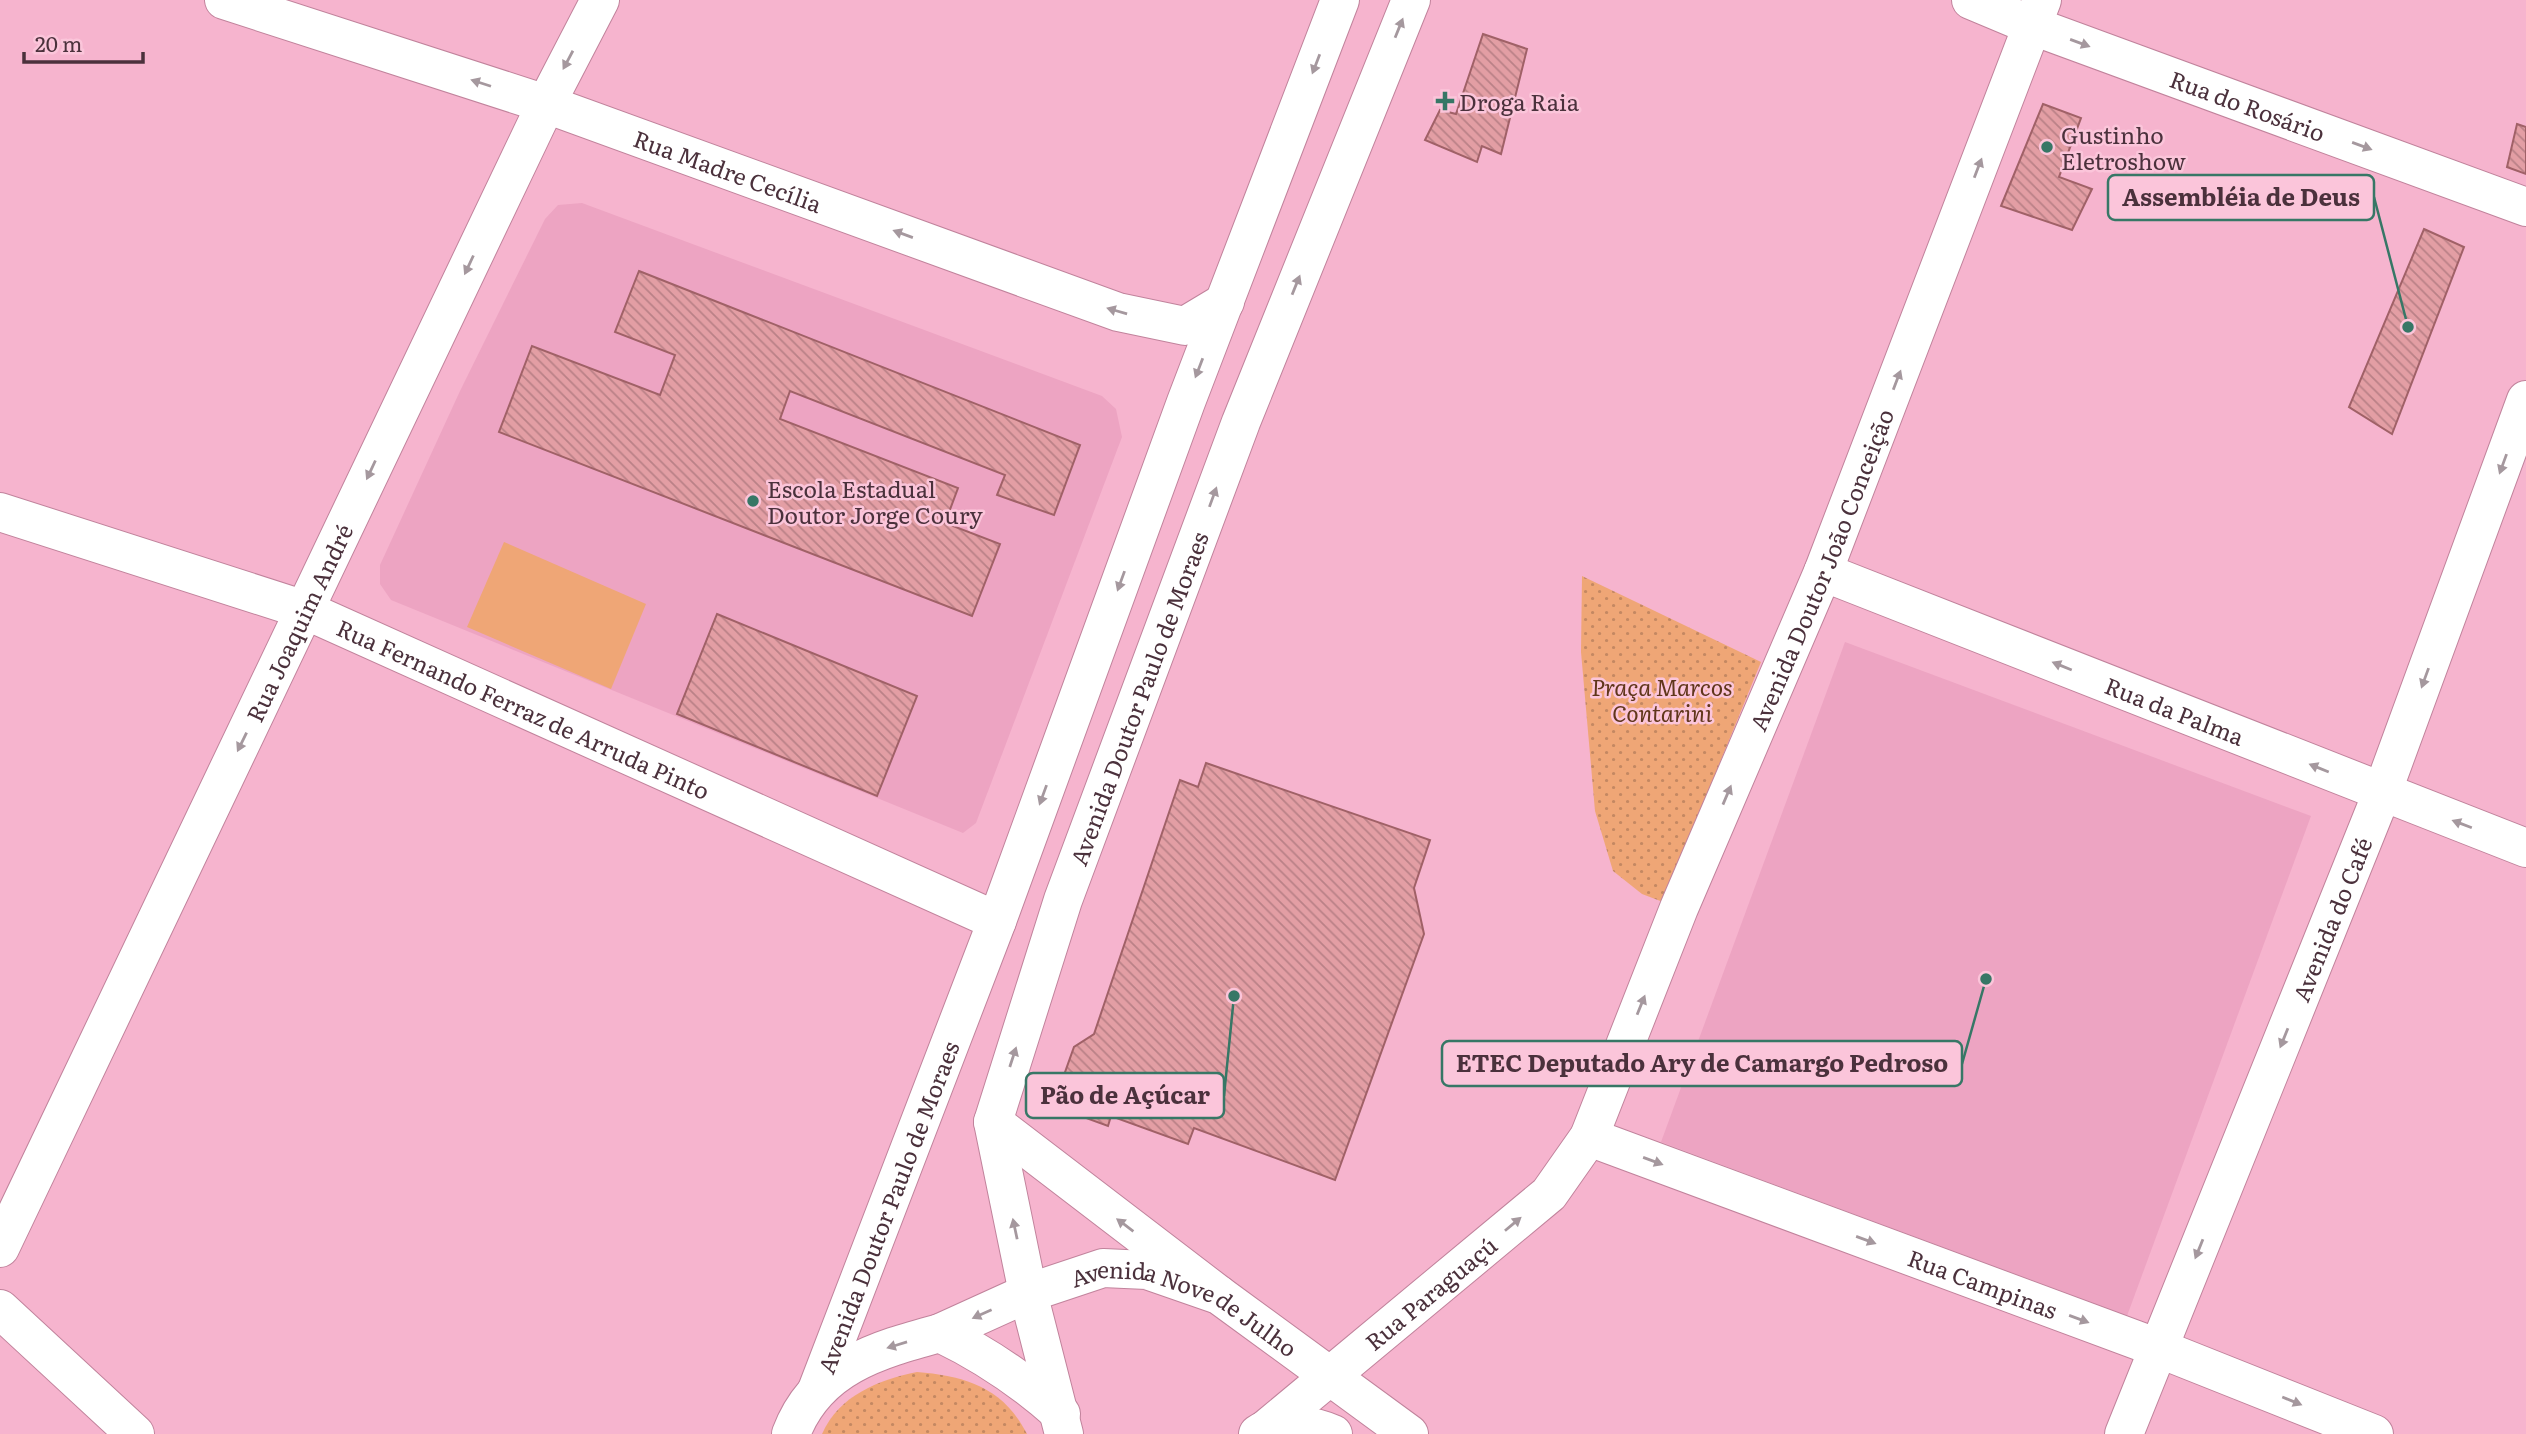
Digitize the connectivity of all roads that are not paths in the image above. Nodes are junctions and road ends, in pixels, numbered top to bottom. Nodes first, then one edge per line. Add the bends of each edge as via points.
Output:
1 (224, 0) edge
2 (600, 0) edge
3 (1340, 0) edge
4 (1410, 0) edge
5 (1971, 0) edge
6 (2037, 13) edge
7 (546, 104) junction
8 (2526, 207) edge
9 (1225, 302) junction
10 (2526, 400) edge
11 (0, 512) edge
12 (1823, 572) junction
13 (304, 610) junction
14 (2382, 793) junction
15 (2526, 848) edge
16 (997, 921) junction
17 (993, 1122) junction
18 (1589, 1137) junction
19 (0, 1248) edge
20 (1028, 1293) junction
21 (1219, 1295) junction
22 (0, 1309) edge
23 (940, 1333) junction
24 (2158, 1348) junction
25 (1329, 1378) junction
26 (817, 1390) junction
27 (1063, 1424) edge
28 (1261, 1432) edge
29 (135, 1434) edge
30 (791, 1434) edge
31 (1333, 1434) edge
32 (1409, 1434) edge
33 (2124, 1434) edge
34 (2374, 1434) edge

7 -> 1 street, Rua Madre Cecília
2 -> 7 street, Rua Joaquim André
3 -> 9 street, Avenida Doutor Paulo de Moraes
17 -> 4 street, Avenida Doutor Paulo de Moraes via 1063,900 1221,474
5 - 6 street, Rua do Rosário
6 -> 8 street, Rua do Rosário
12 -> 6 street, Avenida Doutor João Conceição
9 -> 7 street, Rua Madre Cecília via 1185,326 1118,312
7 -> 13 street, Rua Joaquim André
9 -> 16 street, Avenida Doutor Paulo de Moraes
10 -> 14 street, Avenida do Café
11 - 13 street, Rua Fernando Ferraz de Arruda Pinto
14 -> 12 street, Rua da Palma
18 -> 12 street, Avenida Doutor João Conceição via 1679,908
13 - 16 street, Rua Fernando Ferraz de Arruda Pinto
13 -> 19 street, Rua Joaquim André
15 -> 14 street, Rua da Palma
14 -> 24 street, Avenida do Café
16 - 26 street, Avenida Doutor Paulo de Moraes
20 -> 17 street, Avenida Doutor Paulo de Moraes
21 -> 17 street
18 -> 24 street, Rua Campinas
25 -> 18 street, Rua Paraguaçú via 1549,1194
20 - 21 street, Avenida Nove de Julho via 1103,1268 1147,1270
20 -> 23 street, Avenida Nove de Julho
20 - 27 street, Avenida Doutor Paulo de Moraes
21 - 25 street, Avenida Nove de Julho
22 - 29 street
23 -> 26 street, Avenida Nove de Julho via 853,1361
23 - 27 street via 1004,1367
24 - 33 street, Avenida do Café
24 -> 34 street, Rua Campinas
25 - 28 street, Rua Paraguaçú
25 - 32 street, Avenida Nove de Julho
26 - 30 street
28 - 31 street via 1298,1426

